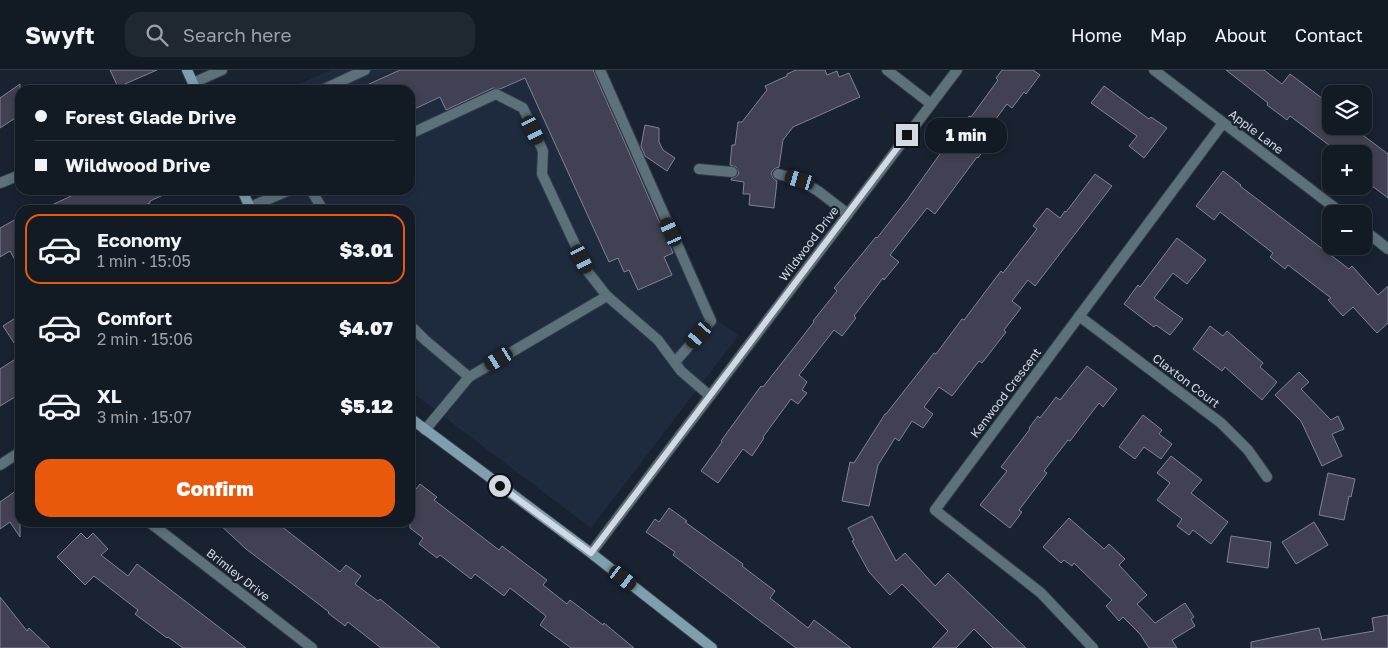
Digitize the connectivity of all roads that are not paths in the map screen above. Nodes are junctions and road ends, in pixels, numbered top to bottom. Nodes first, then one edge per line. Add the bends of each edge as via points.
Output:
1 (187, 70) edge
2 (222, 70) edge
3 (365, 70) edge
4 (600, 70) edge
5 (887, 70) edge
6 (957, 70) edge
7 (1154, 70) edge
8 (194, 85) edge
9 (197, 85) edge
10 (333, 85) edge
11 (931, 104) junction
12 (1223, 123) junction
13 (415, 132) edge
14 (699, 169) dead end
15 (732, 172) dead end
16 (778, 174) dead end
17 (15, 177) edge
18 (0, 184) edge
19 (279, 195) edge
20 (258, 205) edge
21 (1330, 205) edge
22 (848, 214) junction
23 (1372, 236) edge
24 (1388, 249) edge
25 (607, 296) junction
26 (1079, 316) junction
27 (415, 330) edge
28 (675, 362) junction
29 (469, 377) junction
30 (710, 396) junction
31 (415, 422) edge
32 (425, 430) junction
33 (15, 455) edge
34 (0, 465) edge
35 (1267, 477) dead end
36 (155, 527) edge
37 (591, 553) junction
38 (312, 648) edge
39 (712, 648) edge
40 (1093, 648) edge

1 - 8 street
2 - 9 street
3 - 10 street
4 - 28 street via 711,321
5 - 11 street
6 - 11 street, Wildwood Drive
7 - 12 street, Apple Lane
11 - 22 street, Wildwood Drive
12 - 21 street, Apple Lane
12 - 26 street, Kenwood Crescent
13 - 25 street via 496,94 523,108 543,151 542,174 588,272
14 - 15 street
16 - 22 street via 800,180
17 - 18 street
19 - 20 street
22 - 30 street, Wildwood Drive
23 - 24 street
25 - 28 street via 658,340
25 - 29 street
26 - 35 street, Claxton Court via 1221,423 1248,450
26 - 40 street, Kenwood Crescent via 935,510 1040,592
27 - 29 street
28 - 30 street
29 - 32 street
30 - 37 street, Wildwood Drive
31 - 32 street
32 - 37 street
33 - 34 street
36 - 38 street, Brimley Drive
37 - 39 street

